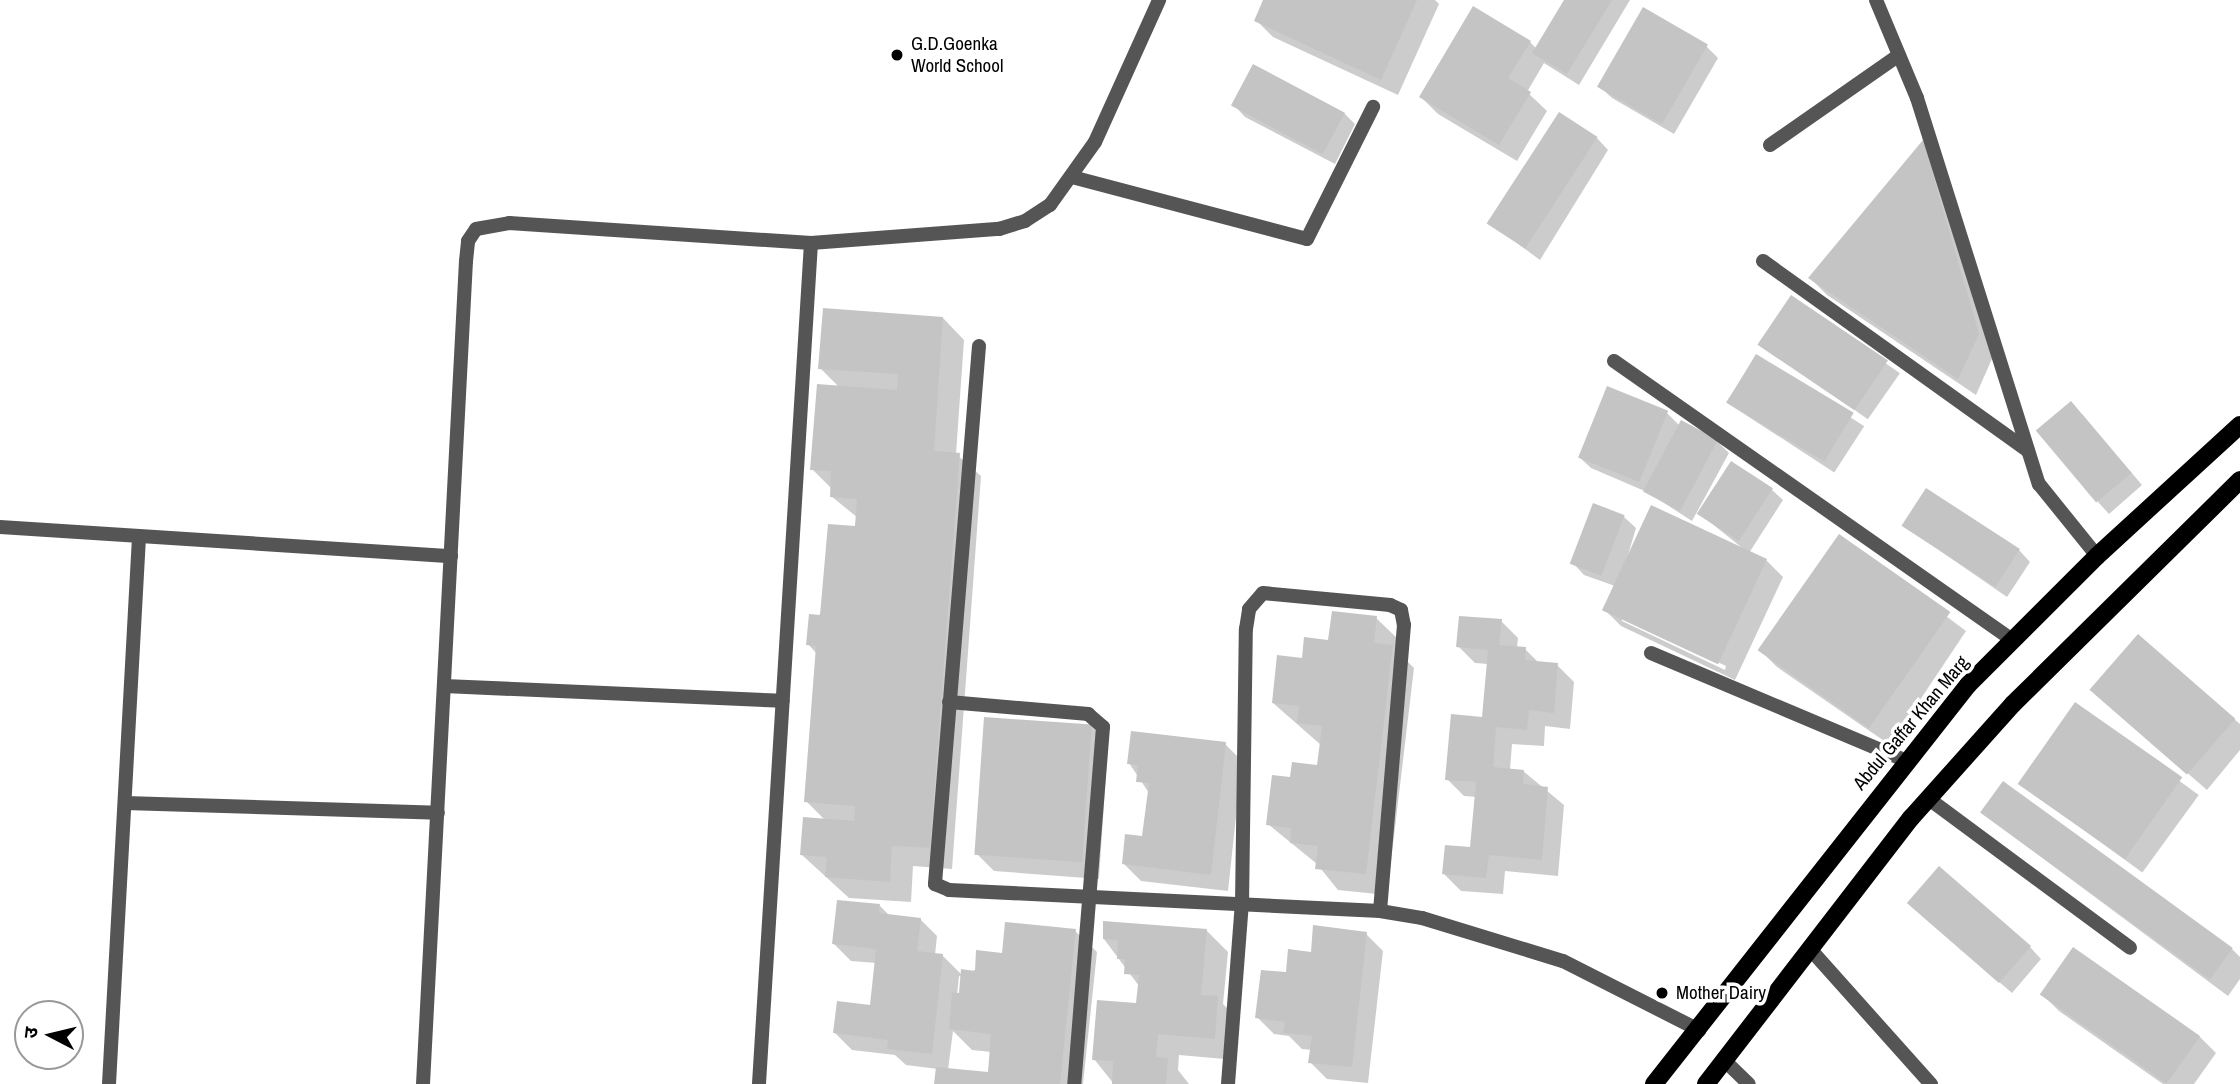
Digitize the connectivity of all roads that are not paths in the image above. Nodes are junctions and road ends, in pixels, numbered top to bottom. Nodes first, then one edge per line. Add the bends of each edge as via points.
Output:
1 (1159, 0) edge
2 (1876, 0) edge
3 (1899, 55) junction
4 (1373, 107) dead end
5 (1770, 145) dead end
6 (1072, 177) junction
7 (811, 243) junction
8 (1763, 261) dead end
9 (979, 346) dead end
10 (1614, 361) dead end
11 (2240, 425) edge
12 (2028, 451) junction
13 (2240, 480) edge
14 (0, 527) edge
15 (139, 537) junction
16 (451, 556) junction
17 (2097, 556) junction
18 (2011, 639) junction
19 (1651, 653) dead end
20 (444, 686) junction
21 (783, 701) junction
22 (949, 702) junction
23 (1904, 760) junction
24 (1929, 799) junction
25 (125, 803) junction
26 (438, 813) junction
27 (1088, 897) junction
28 (1242, 904) junction
29 (1380, 911) junction
30 (2130, 948) dead end
31 (1811, 950) junction
32 (1699, 1030) junction
33 (1725, 1061) junction
34 (109, 1084) edge
35 (423, 1084) edge
36 (759, 1084) edge
37 (1074, 1084) edge
38 (1228, 1084) edge
39 (1654, 1084) edge
40 (1706, 1084) edge
41 (1749, 1084) edge
42 (1931, 1084) edge

1 - 6 street via 1095,142
2 - 3 street
3 - 5 street
3 - 12 street
4 - 6 street via 1307,239
6 - 7 street via 1050,205 1026,221 999,229
7 - 16 street via 509,223 476,229 468,241 466,261
7 - 21 street
8 - 12 street
9 - 22 street
10 - 18 street
11 - 17 main road, Abdul Gaffar Khan Marg
12 - 17 street via 2039,484
13 - 24 main road via 2013,704
14 - 15 street
15 - 16 street
15 - 25 street
16 - 20 street
17 - 18 main road, Abdul Gaffar Khan Marg
18 - 23 main road, Abdul Gaffar Khan Marg
19 - 23 street
20 - 21 street
20 - 26 street
21 - 36 street
22 - 27 street via 1088,714 1100,721 1104,736
22 - 27 street via 935,884 949,890
23 - 32 main road, Abdul Gaffar Khan Marg
24 - 30 street
24 - 31 main road
25 - 26 street
25 - 34 street
26 - 35 street
27 - 28 street
27 - 37 street
28 - 29 street
28 - 29 street via 1245,629 1255,598 1278,592 1401,610 1404,625
28 - 38 street
29 - 32 street via 1469,930 1563,961
31 - 33 main road
31 - 42 street
32 - 39 main road, Abdul Gaffar Khan Marg
33 - 40 main road
33 - 41 street

